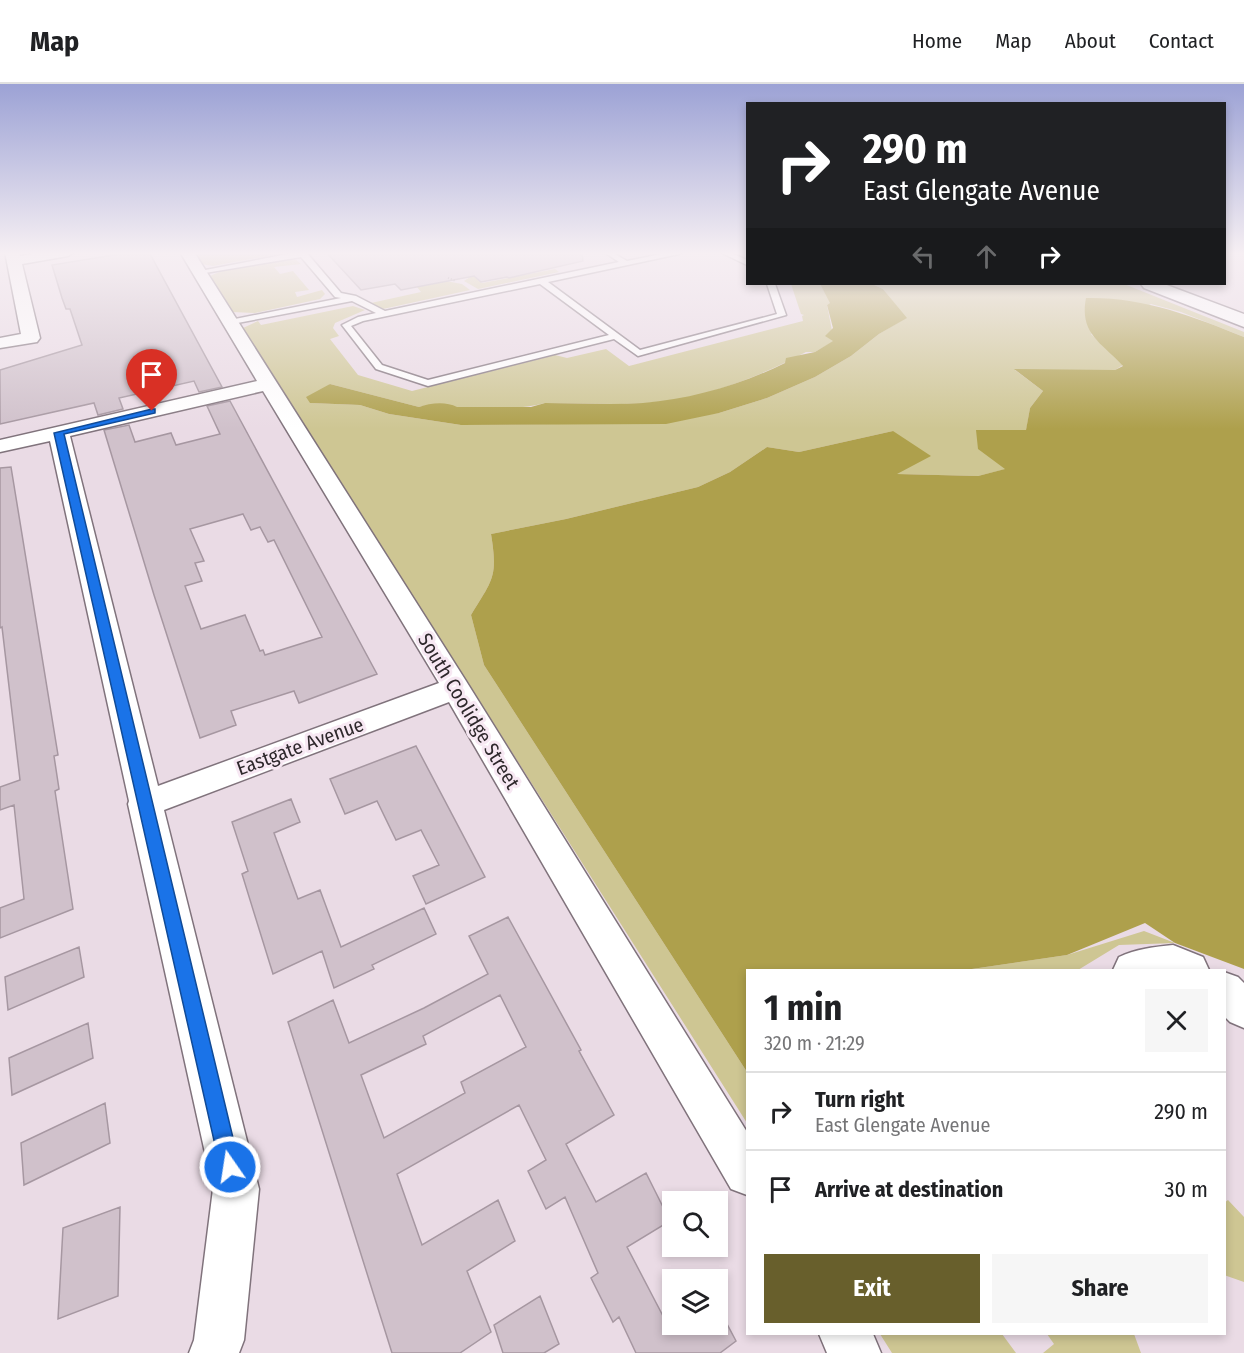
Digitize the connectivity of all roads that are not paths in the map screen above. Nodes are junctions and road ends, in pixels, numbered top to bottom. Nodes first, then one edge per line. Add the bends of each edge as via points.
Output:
1 (24, 311) edge
2 (223, 311) edge
3 (288, 311) edge
4 (378, 311) edge
5 (396, 311) edge
6 (583, 311) edge
7 (781, 311) edge
8 (1219, 311) edge
9 (383, 314) junction
10 (1244, 321) edge
11 (230, 323) junction
12 (616, 336) junction
13 (0, 343) edge
14 (268, 384) junction
15 (59, 433) junction
16 (0, 446) edge
17 (456, 688) junction
18 (144, 804) junction
19 (1134, 969) edge
20 (1188, 969) edge
21 (1226, 992) edge
22 (1244, 1009) edge
23 (746, 1171) edge
24 (845, 1335) edge
25 (214, 1353) edge
26 (856, 1353) edge

1 - 13 street via 30,338
2 - 11 street, South Coolidge Street
3 - 11 lane
4 - 9 lane
5 - 9 lane
6 - 12 lane
7 - 12 lane via 782,315 638,353
8 - 10 main road
9 - 12 lane via 346,325 378,367 428,383
11 - 14 street, South Coolidge Street
14 - 15 street
14 - 17 street, South Coolidge Street
15 - 16 street
15 - 18 street
17 - 18 street, Eastgate Avenue
17 - 23 street, South Coolidge Street
18 - 25 street via 236,1190 219,1341
19 - 20 street via 1173,962
21 - 22 street
24 - 26 street

